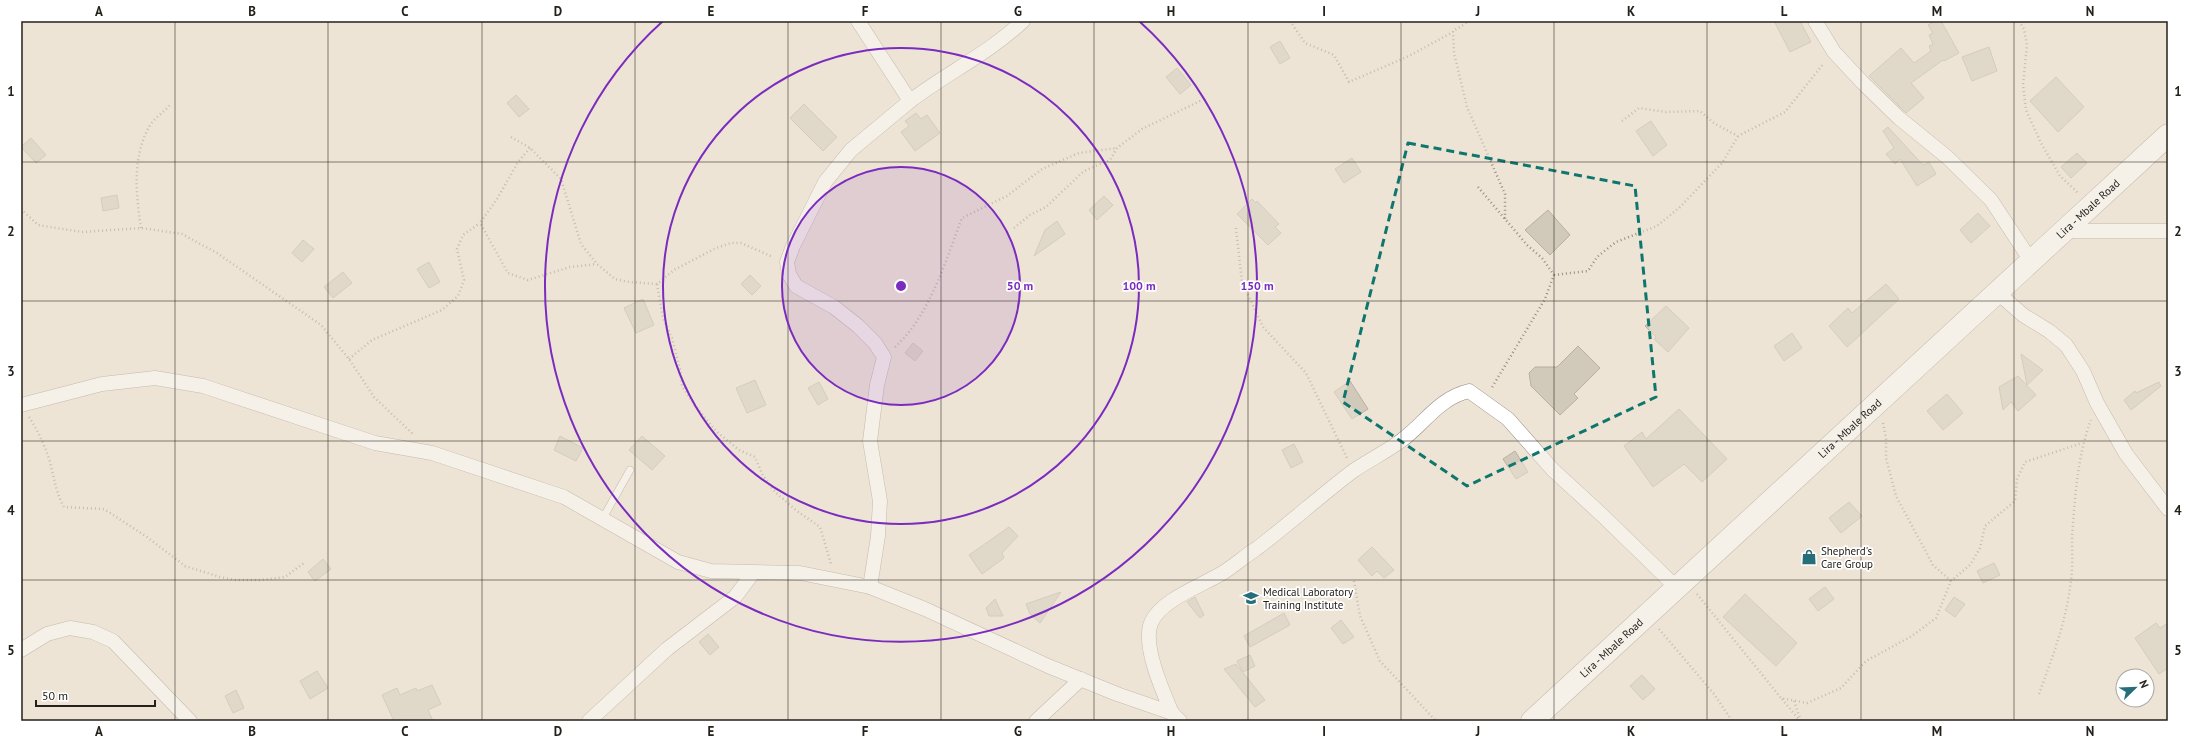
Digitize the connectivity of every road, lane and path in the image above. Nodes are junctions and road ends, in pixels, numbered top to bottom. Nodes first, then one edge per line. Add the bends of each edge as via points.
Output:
1 (858, 21) edge
2 (1023, 21) edge
3 (1290, 21) edge
4 (1470, 21) edge
5 (1815, 21) edge
6 (2019, 21) edge
7 (1453, 32) junction
8 (1834, 52) junction
9 (1204, 99) dead end
10 (910, 101) junction
11 (170, 105) dead end
12 (1622, 121) dead end
13 (2168, 135) edge
14 (1738, 136) junction
15 (510, 137) dead end
16 (530, 148) junction
17 (1117, 148) junction
18 (1478, 187) dead end
19 (2092, 205) junction
20 (21, 209) edge
21 (1505, 219) junction
22 (480, 223) junction
23 (141, 228) junction
24 (1014, 228) dead end
25 (1236, 228) dead end
26 (2064, 231) junction
27 (2168, 231) edge
28 (2031, 261) junction
29 (787, 262) junction
30 (597, 264) junction
31 (1554, 275) junction
32 (657, 284) junction
33 (1998, 292) junction
34 (884, 357) junction
35 (348, 359) junction
36 (1878, 403) junction
37 (2097, 403) junction
38 (22, 405) edge
39 (1492, 406) junction
40 (2082, 443) junction
41 (432, 453) junction
42 (630, 470) dead end
43 (1354, 471) junction
44 (2168, 509) edge
45 (603, 518) junction
46 (304, 563) dead end
47 (753, 573) junction
48 (834, 580) junction
49 (1354, 581) dead end
50 (1951, 581) junction
51 (1681, 584) junction
52 (870, 587) junction
53 (1646, 617) junction
54 (21, 650) edge
55 (1081, 680) junction
56 (2039, 694) dead end
57 (1781, 698) junction
58 (1794, 701) junction
59 (1176, 717) edge
60 (190, 721) edge
61 (589, 721) edge
62 (1036, 721) edge
63 (1436, 721) edge
64 (1532, 721) edge
65 (1732, 721) edge
66 (1801, 721) edge

1 - 10 street
2 - 10 street via 983,53
3 - 7 path via 1305,43 1334,54 1348,82 1409,56
4 - 7 path
5 - 8 street
6 - 19 path via 2024,29 2027,45 2023,85 2026,110 2060,176
7 - 21 path via 1454,52 1467,107 1505,194
8 - 14 path via 1785,112
8 - 28 street via 1899,118 1947,157 1991,200
9 - 17 path via 1142,129
10 - 29 street via 851,150 824,182
11 - 23 path via 149,126 141,147 136,178
12 - 14 path via 1639,108 1666,112 1700,111 1715,124
13 - 19 main road, Lira - Mbale Road
14 - 31 path via 1722,163 1680,207 1657,226 1616,242 1597,257 1588,271
15 - 16 path
16 - 22 path via 518,162
16 - 30 path via 561,178 581,244
17 - 24 path via 1110,160 1084,170 1046,207 1030,215
17 - 34 path via 1079,154 1042,169 1007,196 962,218 926,306 903,339
18 - 21 path
19 - 26 main road, Lira - Mbale Road
20 - 23 path via 38,225 82,232
21 - 31 path via 1542,258
22 - 30 path via 508,272 528,280 570,267
22 - 35 path via 463,236 457,249 464,280 458,296 442,310 372,340
23 - 35 path via 182,234 217,253 321,325
25 - 43 path via 1242,282 1263,327 1306,374
26 - 27 street
26 - 28 main road, Lira - Mbale Road
28 - 33 main road, Lira - Mbale Road
29 - 32 path via 757,252 742,243 731,243 674,270
29 - 34 street via 789,274 796,286 834,308 858,326 875,343
30 - 32 path via 614,278
31 - 39 path via 1544,299 1490,389
32 - 48 path via 663,318 672,338 682,386 696,408 717,432 739,450 755,457 763,476 775,492 820,527
33 - 36 main road, Lira - Mbale Road
33 - 37 street via 2023,315 2066,345 2083,371
34 - 52 street via 877,385 870,441 880,501 878,536
35 - 41 path via 374,397
36 - 50 path via 1886,438 1886,458 1896,496 1933,565
36 - 51 main road, Lira - Mbale Road
37 - 40 path
37 - 44 street via 2126,454
38 - 41 street via 102,384 155,378 203,386 375,443
38 - 46 path via 39,435 58,496 64,507 104,509 185,566 220,577 241,580 285,577
39 - 43 street via 1469,391 1458,394 1442,402 1404,439
39 - 51 street via 1508,419 1553,470
40 - 50 path via 2025,462 2017,479 2015,501 1985,526 1980,548 1970,565
40 - 56 path via 2072,537 2071,580 2061,633
41 - 45 street via 564,497
42 - 45 lane
43 - 59 street via 1223,572 1191,589 1157,612 1150,624 1149,640 1156,673
45 - 47 street via 678,562 711,571
47 - 48 street via 800,573
47 - 61 street via 735,597 667,649
48 - 52 street
49 - 63 path via 1360,616 1380,661
50 - 58 path via 1936,618 1912,636 1866,661 1841,688 1807,703
51 - 53 main road, Lira - Mbale Road
51 - 57 path
52 - 55 street via 926,609 999,645
53 - 64 main road, Lira - Mbale Road
53 - 65 path via 1667,636 1714,694
54 - 60 street via 47,634 70,628 93,632 113,641
55 - 59 street
55 - 62 street
57 - 58 path
57 - 66 path
58 - 66 path

